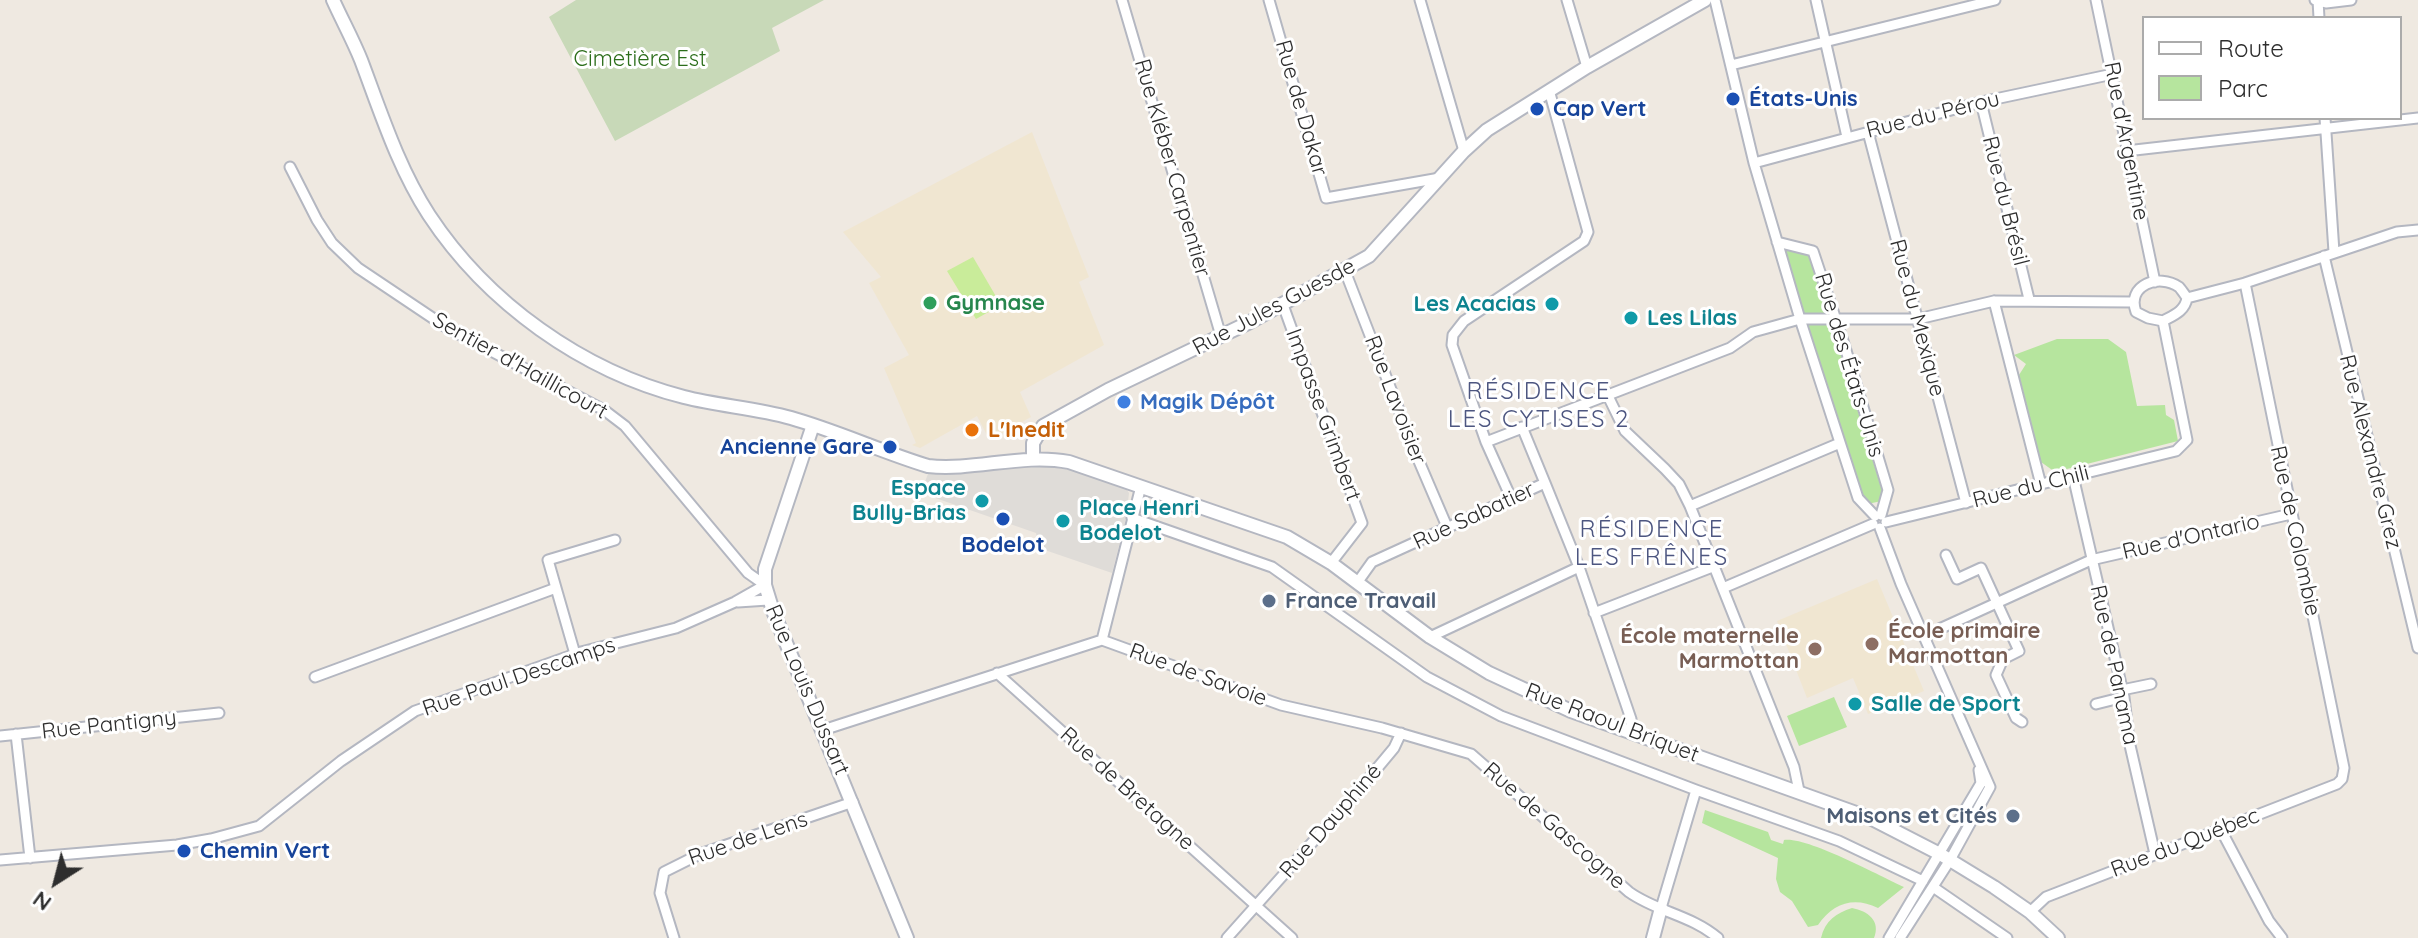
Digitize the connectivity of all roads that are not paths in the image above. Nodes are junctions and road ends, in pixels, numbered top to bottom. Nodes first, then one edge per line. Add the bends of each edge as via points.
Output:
1 (333, 0) edge
2 (1122, 0) edge
3 (1269, 0) edge
4 (1420, 0) edge
5 (1567, 0) edge
6 (1705, 0) edge
7 (1715, 0) edge
8 (1816, 0) edge
9 (1995, 0) edge
10 (2096, 0) edge
11 (2317, 0) edge
12 (2351, 0) edge
13 (1826, 42) junction
14 (1731, 65) junction
15 (1587, 67) junction
16 (2113, 74) junction
17 (1549, 90) junction
18 (1981, 102) junction
19 (2381, 120) edge
20 (2325, 123) edge
21 (1868, 132) junction
22 (1847, 137) junction
23 (1464, 151) junction
24 (2126, 151) junction
25 (1754, 163) junction
26 (290, 167) dead end
27 (1440, 178) junction
28 (2418, 230) edge
29 (1777, 242) junction
30 (2329, 254) junction
31 (1345, 271) junction
32 (2155, 282) junction
33 (2245, 283) junction
34 (2187, 298) junction
35 (2029, 299) junction
36 (1994, 301) junction
37 (2132, 302) junction
38 (1283, 305) junction
39 (1836, 318) junction
40 (1800, 319) junction
41 (1918, 319) junction
42 (2163, 321) junction
43 (1221, 336) junction
44 (1608, 396) junction
45 (813, 425) junction
46 (1522, 427) junction
47 (1486, 442) junction
48 (1840, 443) junction
49 (1033, 458) junction
50 (2073, 476) junction
51 (1545, 483) junction
52 (2041, 485) junction
53 (1141, 486) junction
54 (1512, 500) junction
55 (1966, 503) junction
56 (1690, 506) junction
57 (2291, 514) junction
58 (1132, 518) junction
59 (1879, 521) junction
60 (1448, 529) junction
61 (615, 540) dead end
62 (1946, 555) dead end
63 (2091, 560) junction
64 (1331, 563) junction
65 (1715, 566) junction
66 (1579, 567) junction
67 (1357, 583) junction
68 (765, 585) junction
69 (556, 588) junction
70 (1723, 588) junction
71 (768, 600) junction
72 (735, 602) junction
73 (1997, 603) junction
74 (1594, 613) junction
75 (1924, 636) junction
76 (1430, 637) junction
77 (1102, 640) junction
78 (2418, 648) edge
79 (575, 654) junction
80 (997, 673) junction
81 (315, 677) dead end
82 (2151, 684) dead end
83 (2123, 694) junction
84 (2096, 704) dead end
85 (219, 713) dead end
86 (2022, 722) dead end
87 (823, 730) junction
88 (1631, 732) junction
89 (1401, 733) junction
90 (16, 734) junction
91 (0, 736) edge
92 (2342, 779) joint
93 (1696, 790) junction
94 (1799, 791) junction
95 (853, 802) junction
96 (2221, 830) junction
97 (2155, 854) junction
98 (1945, 857) junction
99 (30, 858) junction
100 (0, 860) edge
101 (1923, 881) junction
102 (1933, 887) junction
103 (1256, 906) junction
104 (1661, 908) junction
105 (2030, 912) junction
106 (674, 938) edge
107 (907, 938) edge
108 (1227, 938) edge
109 (1292, 938) edge
110 (1653, 938) edge
111 (1718, 938) edge
112 (1889, 938) edge
113 (1900, 938) edge
114 (2007, 938) edge
115 (2058, 938) edge
116 (2282, 938) edge

1 - 45 street via 402,166 429,215 496,292 543,331 593,362 642,383
2 - 43 street, Rue Kléber Carpentier
3 - 27 street, Rue de Dakar via 1326,198
4 - 23 street
5 - 15 street
6 - 15 street, Rue Jules Guesde
7 - 14 street, Rue des États-Unis
8 - 13 street
9 - 13 street
10 - 16 street, Rue d'Argentine
11 - 12 street
13 - 14 street
13 - 22 street
14 - 25 street, Rue des États-Unis
15 - 17 street, Rue Jules Guesde
16 - 18 street, Rue du Pérou
16 - 24 street, Rue d'Argentine
17 - 23 street, Rue Jules Guesde
17 - 47 street via 1588,232 1584,241 1463,322 1453,335
18 - 21 street, Rue du Pérou
18 - 35 street, Rue du Brésil
19 - 20 street
20 - 24 street
20 - 30 street, Rue Alexandre Grez
21 - 22 street, Rue du Pérou
21 - 41 street, Rue du Mexique
22 - 25 street, Rue du Pérou
23 - 27 street, Rue Jules Guesde
24 - 32 street, Rue d'Argentine
25 - 29 street, Rue des États-Unis
26 - 68 street, Sentier d'Haillicourt via 332,243 358,268 449,329 625,426 748,573
27 - 31 street, Rue Jules Guesde via 1381,246
28 - 30 street
29 - 39 street, Rue des États-Unis via 1813,251
29 - 40 street, Rue des États-Unis
30 - 33 street
30 - 78 street, Rue Alexandre Grez
31 - 38 street, Rue Jules Guesde
31 - 60 street, Rue Lavoisier
32 - 34 street via 2180,287
32 - 37 street via 2135,292
33 - 34 street
33 - 57 street, Rue de Colombie
34 - 42 street via 2177,314
35 - 36 street
35 - 37 street
36 - 41 street
36 - 52 street
37 - 42 street via 2136,312
38 - 43 street, Rue Jules Guesde
38 - 64 street, Impasse Grimbert via 1362,523
39 - 40 street
39 - 41 street
39 - 59 street, Rue des États-Unis via 1888,490
40 - 44 street via 1753,332 1730,348
40 - 48 street, Rue des États-Unis
41 - 55 street, Rue du Mexique
42 - 50 street, Rue du Chili via 2187,440 2176,451
43 - 49 street, Rue Jules Guesde via 1043,426 1033,443
44 - 46 street
44 - 56 street via 1625,431 1679,484
45 - 49 street via 928,466
45 - 68 street, Rue Louis Dussart via 767,561
46 - 47 street
46 - 51 street, Rue Sabatier
47 - 54 street
48 - 56 street
48 - 59 street, Rue des États-Unis via 1858,498
49 - 53 street, Rue Raoul Briquet via 1069,462
50 - 52 street, Rue du Chili
50 - 63 street, Rue de Panama
51 - 54 street, Rue Sabatier
51 - 66 street
52 - 55 street, Rue du Chili
53 - 58 street
53 - 64 street, Rue Raoul Briquet via 1287,537
54 - 60 street, Rue Sabatier
55 - 59 street, Rue du Chili
56 - 65 street
57 - 63 street, Rue d'Ontario
57 - 92 street, Rue de Colombie via 2344,768
58 - 77 street
58 - 93 street via 1272,567 1427,677 1501,716
59 - 70 street, Rue du Chili
59 - 75 street
60 - 67 street, Rue Sabatier via 1372,562
61 - 69 street via 548,560
62 - 73 street via 1957,579 1981,568
63 - 73 street, Rue d'Ontario
63 - 83 street, Rue de Panama
64 - 67 street, Rue Raoul Briquet
65 - 70 street
65 - 74 street
66 - 74 street
66 - 76 street
67 - 76 street, Rue Raoul Briquet
68 - 71 street, Rue Louis Dussart
68 - 72 street, Rue Paul Descamps
69 - 79 street
69 - 81 street
70 - 94 street
71 - 72 street, Rue Paul Descamps
71 - 87 street, Rue Louis Dussart
72 - 79 street, Rue Paul Descamps via 676,628
73 - 75 street, Rue d'Ontario
73 - 86 street via 2019,651 2003,659 1996,675
74 - 88 street
75 - 98 street via 1978,763 1981,783
76 - 88 street, Rue Raoul Briquet via 1527,692
77 - 80 street, Rue de Savoie
77 - 89 street, Rue de Savoie via 1281,705
79 - 99 street, Rue Paul Descamps via 415,711 259,826 197,842
80 - 87 street, Rue de Savoie
80 - 103 street, Rue de Bretagne
82 - 83 street
83 - 84 street
83 - 97 street, Rue de Panama
85 - 90 street, Rue Pantigny
87 - 95 street, Rue Louis Dussart
88 - 94 street, Rue Raoul Briquet
89 - 103 street, Rue Dauphiné via 1377,769
89 - 104 street, Rue de Gascogne via 1471,754 1629,892
90 - 91 street, Rue Pantigny
90 - 99 street
92 - 96 street, Rue du Québec
93 - 101 street via 1839,841
93 - 104 street
94 - 98 street, Rue Raoul Briquet via 1870,818
95 - 106 street, Rue de Lens via 664,872 660,893
95 - 107 street, Rue Louis Dussart
96 - 97 street, Rue du Québec
96 - 116 street
97 - 105 street, Rue du Québec via 2046,897
98 - 101 street
98 - 102 street
98 - 105 street, Rue Raoul Briquet
99 - 100 street, Rue Paul Descamps
101 - 112 street
102 - 113 street
102 - 114 street
103 - 108 street, Rue Dauphiné
103 - 109 street, Rue de Bretagne
104 - 110 street
104 - 111 street, Rue de Gascogne via 1693,920
105 - 115 street, Rue Raoul Briquet

